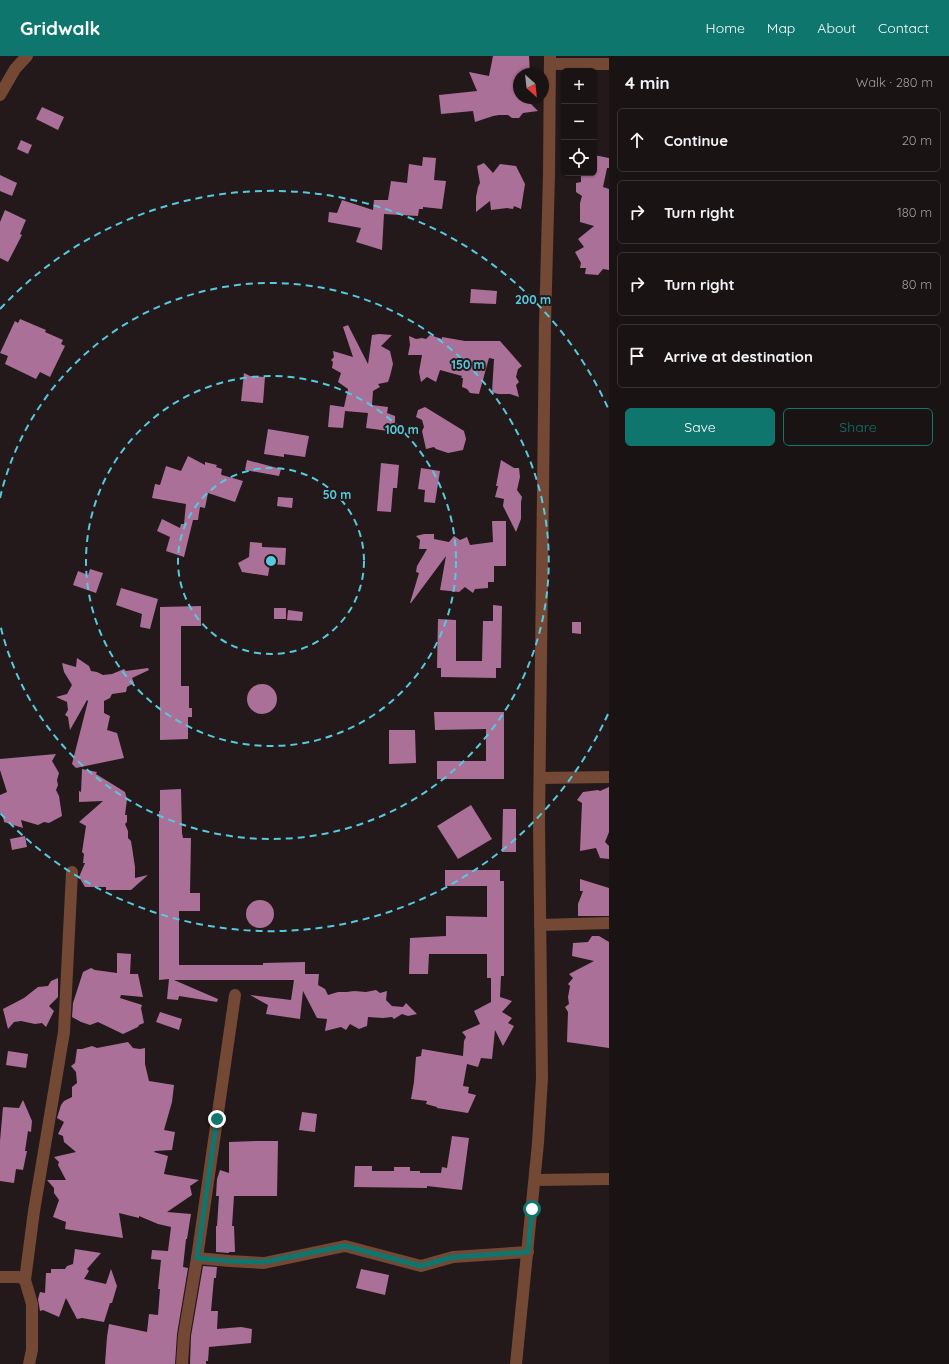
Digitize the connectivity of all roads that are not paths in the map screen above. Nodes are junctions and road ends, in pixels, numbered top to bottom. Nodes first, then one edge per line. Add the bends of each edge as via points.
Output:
1 (27, 56) edge
2 (550, 60) edge
3 (609, 64) edge
4 (0, 95) edge
5 (609, 777) edge
6 (540, 778) junction
7 (72, 872) dead end
8 (609, 922) edge
9 (540, 925) junction
10 (235, 995) dead end
11 (609, 1179) edge
12 (535, 1180) junction
13 (528, 1252) junction
14 (197, 1258) junction
15 (0, 1277) edge
16 (25, 1280) junction
17 (29, 1364) edge
18 (182, 1364) edge
19 (516, 1364) edge

1 - 4 street via 15,69
2 - 3 street
2 - 6 street
5 - 6 street
6 - 9 street
7 - 16 street via 64,1032
8 - 9 street
9 - 12 street via 542,1078
10 - 14 street
11 - 12 street
12 - 13 street
13 - 14 street via 453,1257 421,1266 345,1246 264,1262
13 - 19 street
14 - 18 street
15 - 16 street via 19,1277
16 - 17 street via 32,1304 32,1350

